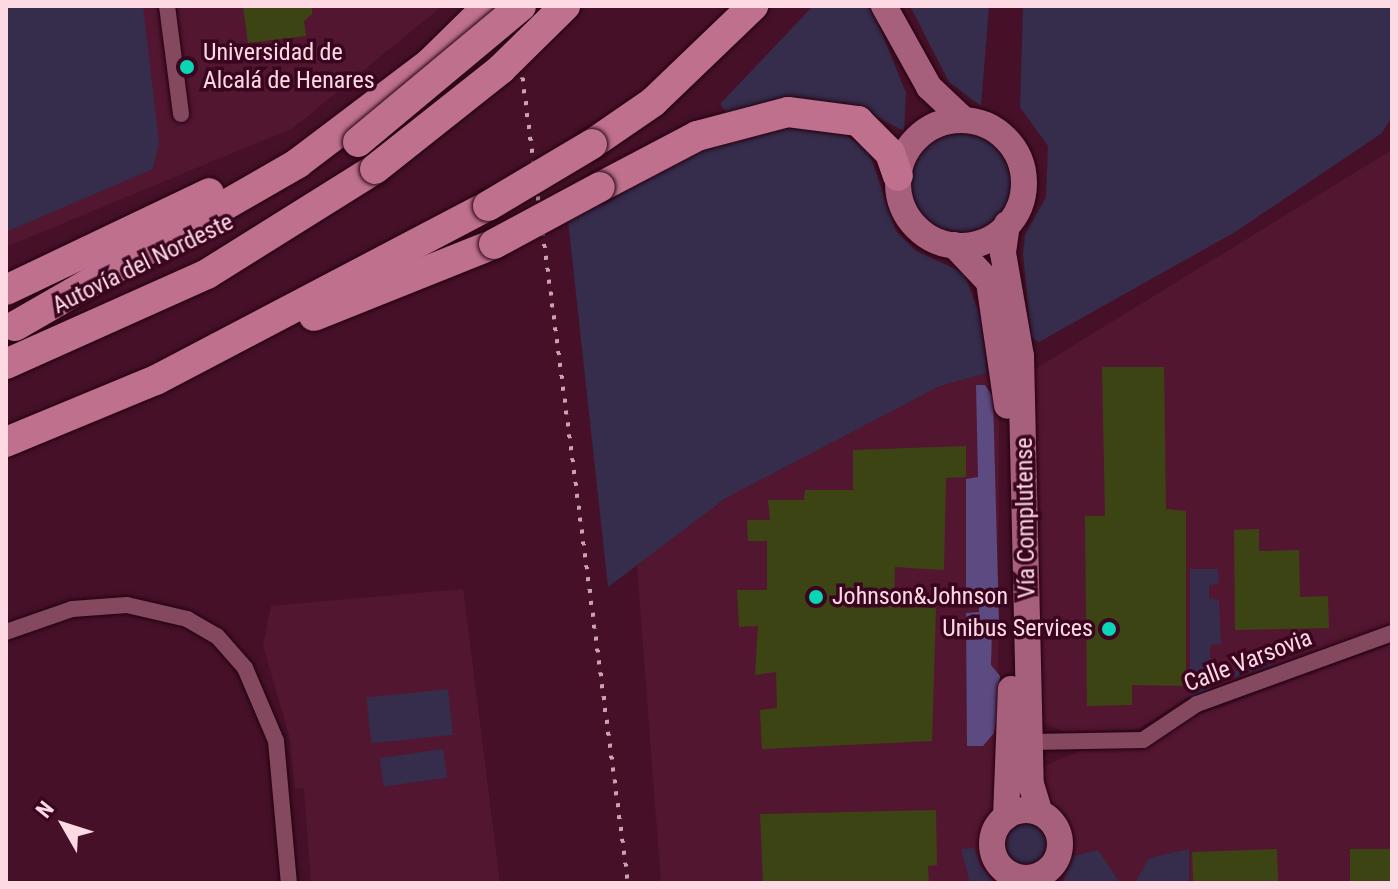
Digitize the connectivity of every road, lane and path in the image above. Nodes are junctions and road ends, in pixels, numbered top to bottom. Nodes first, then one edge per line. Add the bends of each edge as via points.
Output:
1 (167, 6) edge
2 (488, 6) edge
3 (521, 6) edge
4 (565, 6) edge
5 (753, 6) edge
6 (884, 6) edge
7 (909, 59) junction
8 (181, 114) dead end
9 (964, 120) junction
10 (351, 128) junction
11 (913, 141) junction
12 (898, 176) junction
13 (1007, 224) junction
14 (954, 245) junction
15 (6, 290) edge
16 (11, 328) edge
17 (6, 364) edge
18 (55, 424) junction
19 (6, 442) edge
20 (6, 632) edge
21 (1392, 633) edge
22 (1031, 742) junction
23 (1040, 813) junction
24 (1006, 817) junction
25 (1046, 876) edge
26 (1011, 879) edge
27 (289, 883) edge

1 - 8 street
2 - 10 highway
3 - 10 highway, bridge
4 - 17 highway, bridge via 501,69 375,169 207,274
5 - 18 highway, bridge via 653,102 592,144 488,206 156,380
6 - 7 main road
7 - 9 main road via 944,105
7 - 11 main road via 918,97
9 - 11 main road via 936,125
9 - 13 main road via 993,129 1019,161 1023,187
10 - 15 highway
10 - 16 highway
10 - 16 highway, Autovía del Nordeste via 194,244
11 - 12 main road
12 - 14 main road via 912,222 935,240
12 - 18 highway, bridge via 875,132 858,121 788,112 697,136 494,244 300,322 125,405
13 - 14 main road via 983,240
13 - 22 main road, Vía Complutense via 1003,253 1021,356
14 - 24 main road, Vía Complutense via 989,282 1008,414 1012,710
18 - 19 highway
20 - 27 street via 72,609 127,605 187,619 217,636 245,668 276,741
21 - 22 street, Calle Varsovia via 1197,704 1143,740
22 - 23 main road, Vía Complutense via 1031,784
23 - 24 main road
23 - 25 main road via 1059,839
24 - 26 main road via 992,847
25 - 26 main road

